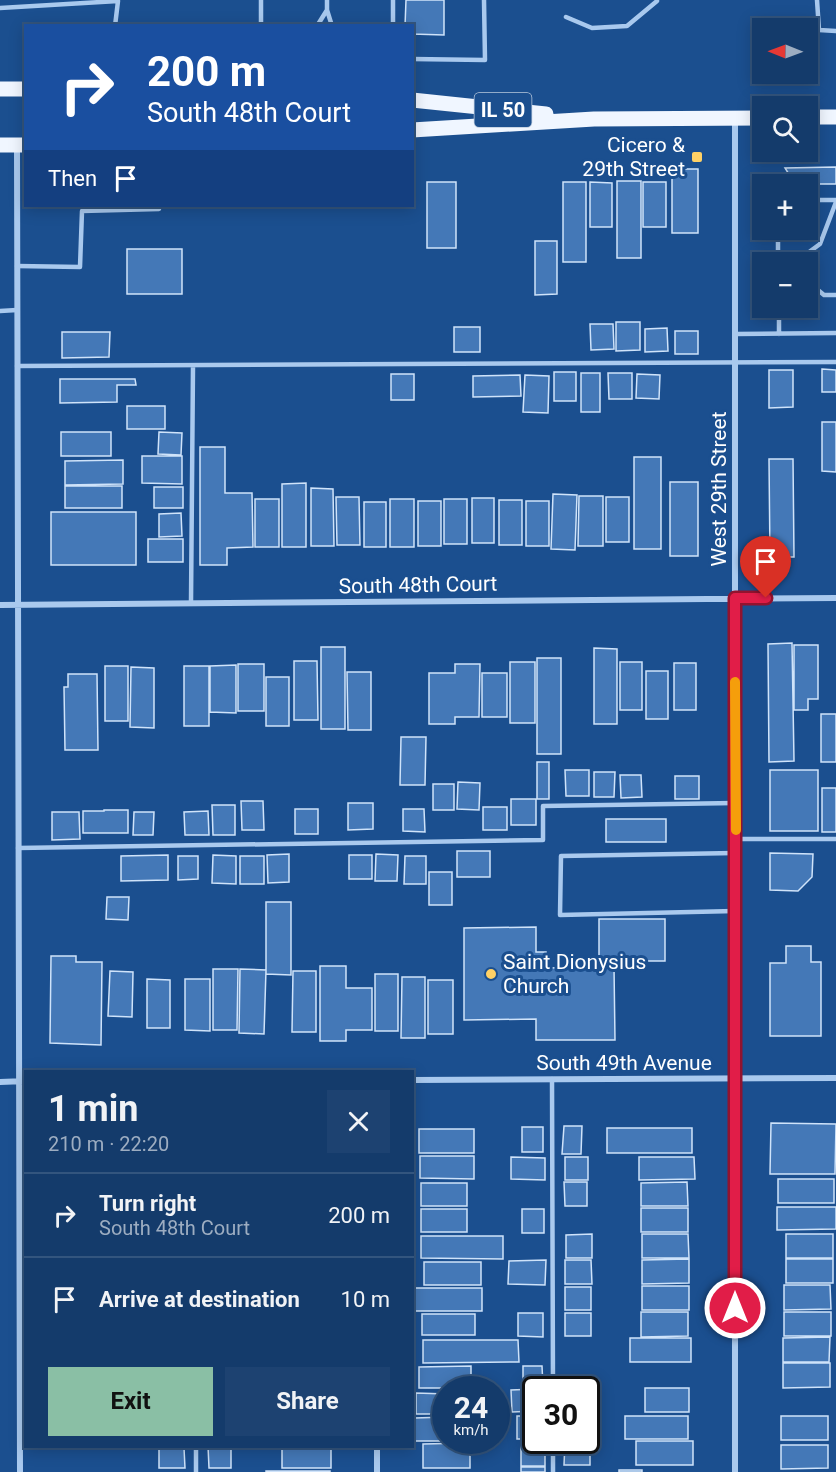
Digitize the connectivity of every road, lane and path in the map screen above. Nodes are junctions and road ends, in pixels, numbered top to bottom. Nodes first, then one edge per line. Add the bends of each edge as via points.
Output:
1 (261, 0) edge
2 (327, 0) edge
3 (393, 0) edge
4 (484, 0) edge
5 (817, 0) edge
6 (657, 1) edge
7 (0, 8) edge
8 (327, 10) junction
9 (566, 17) dead end
10 (116, 24) edge
11 (261, 24) edge
12 (318, 24) edge
13 (331, 24) edge
14 (393, 24) edge
15 (836, 31) edge
16 (414, 59) edge
17 (24, 88) edge
18 (0, 89) edge
19 (414, 100) edge
20 (818, 117) edge
21 (836, 117) edge
22 (735, 118) junction
23 (752, 118) edge
24 (594, 119) junction
25 (414, 130) edge
26 (0, 145) edge
27 (21, 145) edge
28 (818, 200) edge
29 (836, 201) edge
30 (159, 209) dead end
31 (809, 252) edge
32 (17, 266) junction
33 (818, 290) edge
34 (836, 295) edge
35 (17, 310) junction
36 (0, 311) edge
37 (779, 318) edge
38 (836, 333) edge
39 (736, 334) junction
40 (779, 334) junction
41 (836, 362) edge
42 (736, 363) junction
43 (17, 366) junction
44 (193, 366) junction
45 (735, 598) junction
46 (836, 598) edge
47 (191, 603) junction
48 (18, 604) junction
49 (0, 605) edge
50 (735, 803) junction
51 (836, 838) edge
52 (736, 839) junction
53 (18, 848) junction
54 (735, 853) junction
55 (735, 911) junction
56 (735, 1078) junction
57 (836, 1078) edge
58 (414, 1080) edge
59 (552, 1080) junction
60 (22, 1081) edge
61 (0, 1082) edge
62 (553, 1376) edge
63 (196, 1448) edge
64 (377, 1448) edge
65 (553, 1454) edge
66 (20, 1472) edge
67 (196, 1472) edge
68 (377, 1472) edge
69 (553, 1472) edge
70 (735, 1472) edge

1 - 11 lane
2 - 8 lane
3 - 14 lane
4 - 16 lane via 485,60
5 - 15 lane via 819,30
6 - 9 lane via 627,26 592,28
7 - 10 lane via 118,1
8 - 12 lane
8 - 13 lane
17 - 18 main road
19 - 24 main road, IL 50
20 - 21 main road
22 - 23 main road, IL 50
22 - 24 main road, IL 50
22 - 39 street, West 29th Street
24 - 25 main road, IL 50
26 - 27 main road
27 - 32 street
28 - 29 lane
29 - 31 lane via 820,244
30 - 32 lane via 82,211 80,267
32 - 35 street
33 - 34 lane via 824,295
35 - 36 lane
35 - 43 street
37 - 40 lane
38 - 40 lane
39 - 40 lane
39 - 42 street, West 29th Street
41 - 42 lane
42 - 44 lane
42 - 45 street, West 29th Street
43 - 44 lane
43 - 48 street
44 - 47 lane
45 - 46 street, South 48th Court
45 - 47 street, South 48th Court
45 - 50 street, West 29th Street
47 - 48 street, South 48th Court
48 - 49 street, South 48th Court
48 - 53 street
50 - 52 street, West 29th Street
50 - 53 lane via 543,806 543,840
51 - 52 lane
52 - 54 street, West 29th Street
53 - 60 street
54 - 55 street, West 29th Street
54 - 55 lane via 561,856 560,915
55 - 56 street, West 29th Street
56 - 57 street, South 49th Avenue
56 - 59 street, South 49th Avenue
56 - 70 street, West 29th Street
58 - 59 street, South 49th Avenue
59 - 62 lane
60 - 61 street
60 - 66 street
63 - 67 lane
64 - 68 street
65 - 69 lane

